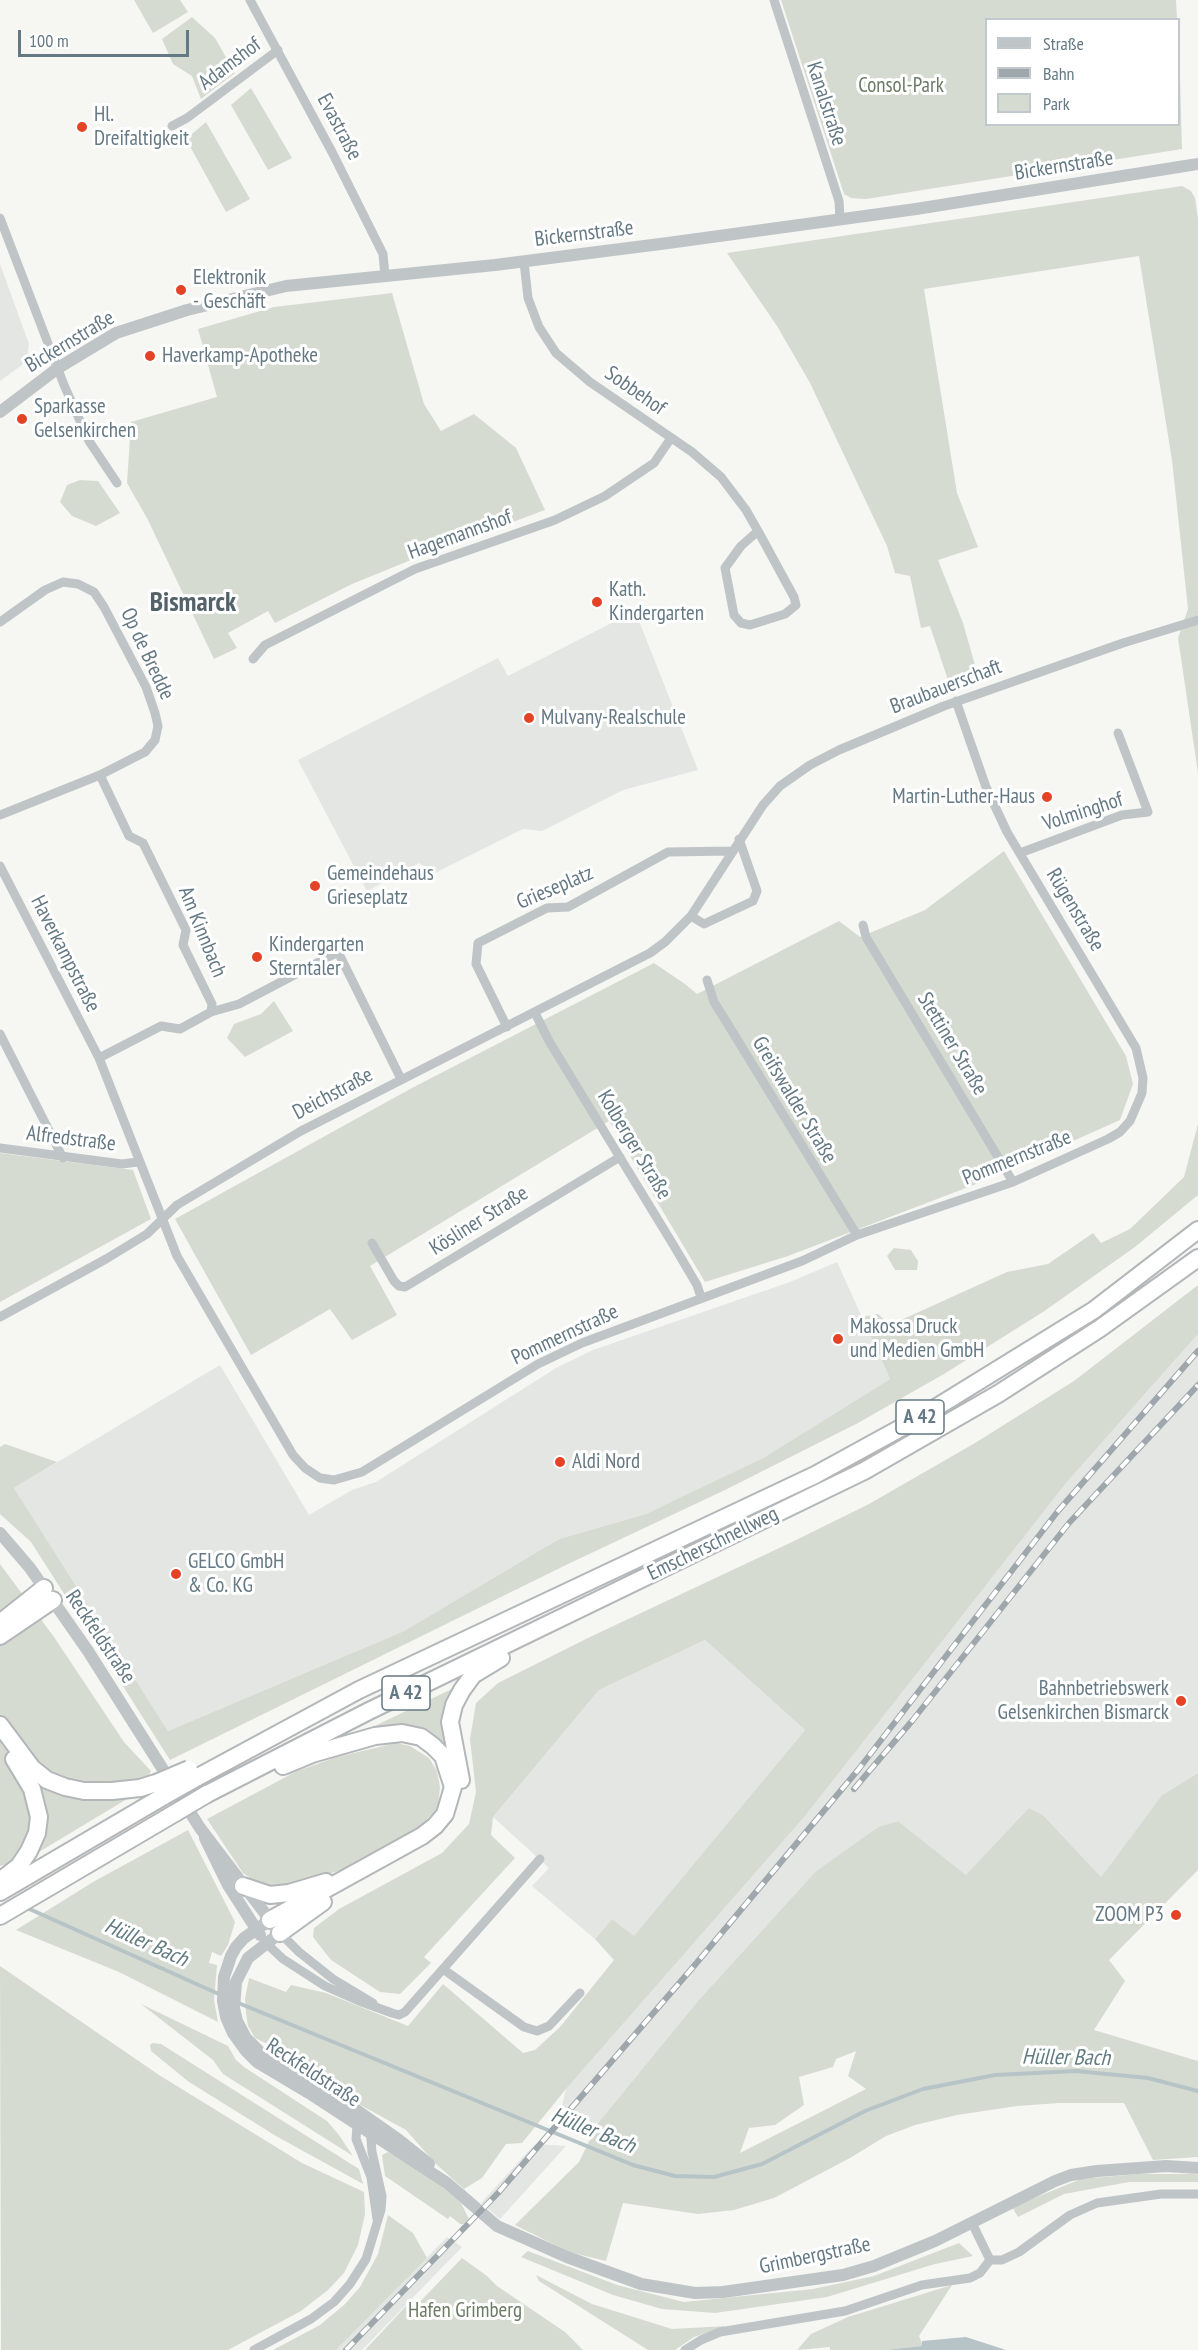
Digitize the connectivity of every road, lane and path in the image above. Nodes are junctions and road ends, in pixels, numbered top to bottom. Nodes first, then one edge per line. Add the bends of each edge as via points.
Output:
1 (250, 0) edge
2 (774, 0) edge
3 (278, 50) junction
4 (172, 126) dead end
5 (1198, 167) edge
6 (0, 218) edge
7 (840, 219) junction
8 (524, 261) junction
9 (385, 276) junction
10 (58, 368) junction
11 (0, 412) edge
12 (671, 438) junction
13 (117, 483) dead end
14 (758, 531) junction
15 (1198, 620) edge
16 (0, 622) edge
17 (254, 658) dead end
18 (956, 701) junction
19 (1118, 733) dead end
20 (100, 775) junction
21 (0, 815) edge
22 (739, 839) junction
23 (732, 851) junction
24 (1020, 853) junction
25 (0, 866) edge
26 (691, 916) junction
27 (863, 925) dead end
28 (706, 980) dead end
29 (211, 1012) junction
30 (535, 1013) junction
31 (507, 1027) junction
32 (0, 1034) edge
33 (99, 1058) junction
34 (401, 1079) junction
35 (1120, 1132) joint
36 (0, 1148) edge
37 (620, 1156) junction
38 (63, 1158) junction
39 (138, 1162) junction
40 (1013, 1182) junction
41 (162, 1221) junction
42 (1198, 1230) edge
43 (857, 1235) junction
44 (372, 1243) dead end
45 (1198, 1258) edge
46 (701, 1297) junction
47 (0, 1317) edge
48 (0, 1533) edge
49 (48, 1594) junction
50 (607, 1596) junction
51 (0, 1623) edge
52 (0, 1636) edge
53 (0, 1725) edge
54 (0, 1739) edge
55 (160, 1789) junction
56 (207, 1794) junction
57 (200, 1828) junction
58 (540, 1859) dead end
59 (351, 1876) junction
60 (5, 1883) edge
61 (243, 1886) junction
62 (0, 1916) edge
63 (263, 1924) junction
64 (280, 1933) junction
65 (266, 1943) junction
66 (443, 1969) junction
67 (230, 1979) junction
68 (580, 1993) dead end
69 (380, 2007) junction
70 (363, 2120) junction
71 (370, 2133) junction
72 (1198, 2168) edge
73 (447, 2183) junction
74 (1198, 2194) edge
75 (475, 2208) joint
76 (377, 2219) junction
77 (972, 2223) junction
78 (990, 2260) junction
79 (254, 2350) edge
80 (685, 2350) edge

1 - 3 street, Evastraße
2 - 7 street, Kanalstraße via 839,201
3 - 4 street, Adamshof
3 - 9 street, Evastraße via 383,254
5 - 7 street, Bickernstraße
6 - 10 street
7 - 8 street, Bickernstraße
8 - 9 street, Bickernstraße
8 - 12 street, Sobbehof via 528,298 539,327 556,353 590,382
9 - 10 street, Bickernstraße via 286,286 187,310 116,333
10 - 11 street, Bickernstraße
10 - 13 street via 89,441
12 - 14 street, Sobbehof via 721,477
12 - 17 street, Hagemannshof via 654,463 605,496 555,520 415,569 265,645
14 - 14 street, Sobbehof via 725,568 734,615 741,623 750,625 785,614 796,605
15 - 18 street, Braubauerschaft
16 - 20 street, Op de Bredde via 63,582 94,592 105,607 146,687 158,726 155,740 146,752
18 - 22 street, Braubauerschaft via 810,765 780,786
18 - 24 street, Rügenstraße via 996,810
19 - 24 street, Volminghof via 1148,812 1122,815
20 - 21 street, Op de Bredde
20 - 29 street, Am Kinnbach via 129,836 143,843 186,930 183,945 212,1004
22 - 23 street, Deichstraße
22 - 26 street via 757,891 753,901 704,924
23 - 26 street, Deichstraße
23 - 31 street, Grieseplatz via 668,852 568,907 547,908 478,943 476,964
24 - 35 street, Rügenstraße via 1136,1048 1143,1093 1130,1121
25 - 33 street, Haverkampstraße
26 - 30 street, Deichstraße via 650,953
27 - 40 street, Stettiner Straße via 866,937
28 - 43 street, Greifswalder Straße via 714,1002
29 - 33 street via 180,1029 162,1026
29 - 34 street via 240,1004 338,952
30 - 31 street, Deichstraße
30 - 37 street, Kolberger Straße
31 - 34 street, Deichstraße
32 - 38 street
33 - 39 street, Haverkampstraße
34 - 41 street, Deichstraße via 177,1205
35 - 40 street, Pommernstraße
36 - 38 street, Alfredstraße
37 - 44 street, Kösliner Straße via 405,1287 394,1281
37 - 46 street, Kolberger Straße
38 - 39 street, Alfredstraße
39 - 41 street, Haverkampstraße
40 - 43 street, Pommernstraße
41 - 46 street, Pommernstraße via 177,1256 293,1455 320,1478 334,1480 362,1472 538,1364
41 - 47 street, Deichstraße via 90,1269
42 - 55 highway, Emscherschnellweg / A 42, bridge via 1094,1310 919,1418 815,1474 358,1690
43 - 46 street, Pommernstraße via 802,1261
45 - 50 highway, Emscherschnellweg / A 42 via 1100,1329 931,1434 864,1471
48 - 49 street, Reckfeldstraße
49 - 51 highway
49 - 52 highway
49 - 57 street, Reckfeldstraße
50 - 56 highway, Emscherschnellweg / A 42
50 - 64 highway via 586,1617 488,1665 462,1689 450,1722 460,1791 457,1807 440,1832 309,1911
53 - 55 highway via 32,1768 65,1787 84,1791
54 - 60 highway via 32,1789 39,1817 30,1851
55 - 60 highway, A 42
56 - 59 highway via 312,1754 375,1736 402,1733 421,1737 443,1756 450,1775 453,1787 445,1814 422,1836
56 - 62 highway, A 42, bridge
57 - 61 street, Reckfeldstraße
57 - 63 street, Reckfeldstraße via 228,1885
58 - 66 street, Reckfeldstraße
59 - 61 highway via 270,1895
59 - 63 highway
61 - 63 street, Reckfeldstraße
63 - 64 street, Reckfeldstraße
63 - 65 street, Reckfeldstraße
63 - 67 street, Reckfeldstraße via 236,1947 231,1956
64 - 65 street, Reckfeldstraße
64 - 69 street, Reckfeldstraße via 333,1979
65 - 67 street, Reckfeldstraße
65 - 69 street, Reckfeldstraße via 326,1986
66 - 68 street via 524,2027 537,2031 549,2026
66 - 69 street, Reckfeldstraße via 405,2013
67 - 70 street, Reckfeldstraße via 223,2001 238,2041 257,2062
70 - 71 street, Reckfeldstraße
70 - 73 street, Reckfeldstraße via 399,2140
70 - 76 street via 356,2139 370,2177
71 - 73 street, Reckfeldstraße
71 - 76 street via 382,2196
72 - 77 street, Grimbergstraße via 1166,2166 1071,2175
73 - 75 street, Reckfeldstraße
74 - 78 street via 1161,2194 1097,2203 1070,2215 1019,2252 1002,2260
75 - 77 street, Grimbergstraße via 497,2226 616,2276 695,2293 843,2275 906,2254
76 - 79 street via 366,2259 342,2294 311,2319
77 - 78 street
78 - 80 street via 970,2278 922,2285 845,2311 741,2327 701,2340

